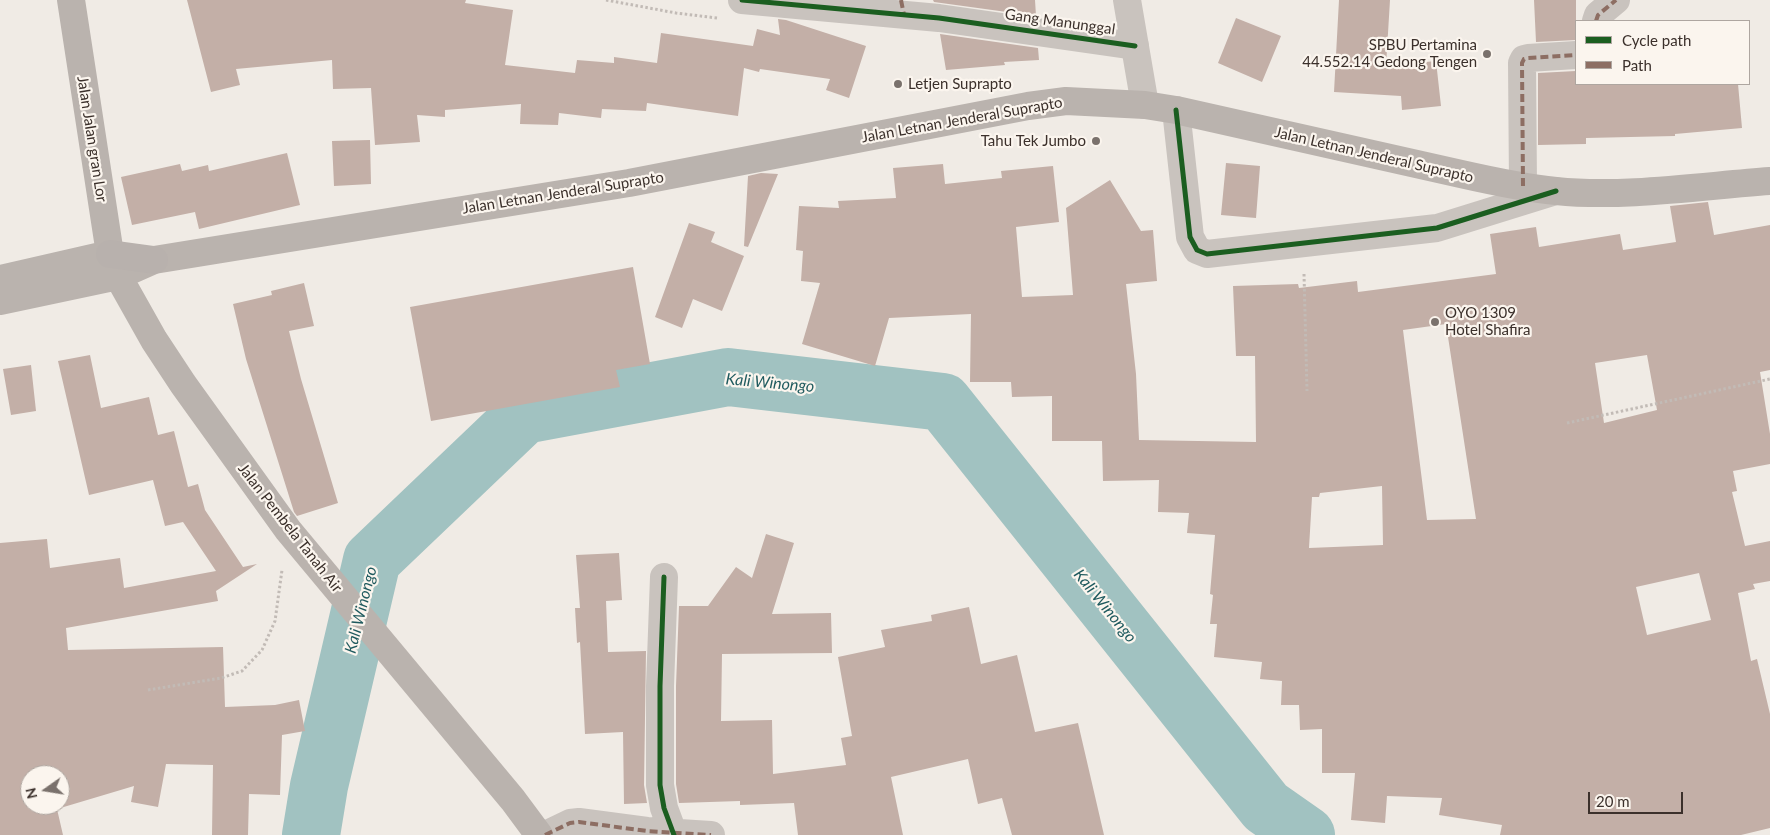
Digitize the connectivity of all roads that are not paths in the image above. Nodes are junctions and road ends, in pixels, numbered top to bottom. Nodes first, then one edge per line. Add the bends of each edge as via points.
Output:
1 (72, 0) edge
2 (742, 0) edge
3 (1127, 0) edge
4 (1616, 0) edge
5 (902, 8) edge
6 (1596, 20) edge
7 (1135, 46) junction
8 (1575, 55) edge
9 (1145, 105) junction
10 (1176, 110) junction
11 (1770, 181) edge
12 (1523, 186) junction
13 (1556, 191) junction
14 (114, 265) junction
15 (0, 279) edge
16 (0, 301) edge
17 (664, 577) dead end
18 (674, 834) edge
19 (539, 835) edge
20 (545, 835) edge
21 (711, 835) edge

1 - 14 main road, Jalan Jalan gran Lor
2 - 5 street, Gang Manunggal
3 - 7 street
4 - 6 street
5 - 7 street, Gang Manunggal via 939,18
7 - 9 street
8 - 12 street via 1528,58 1522,63
9 - 10 main road, Jalan Letnan Jenderal Suprapto
9 - 14 main road, Jalan Letnan Jenderal Suprapto via 1066,101 1028,106 630,183
10 - 12 main road, Jalan Letnan Jenderal Suprapto
10 - 13 street via 1190,237 1197,250 1206,254 1437,228
11 - 13 main road, Jalan Letnan Jenderal Suprapto via 1624,192
12 - 13 main road, Jalan Letnan Jenderal Suprapto
14 - 15 main road
14 - 16 main road
14 - 19 main road, Jalan Pembela Tanah Air via 154,340 183,384 292,535
17 - 18 street via 660,786
18 - 20 street via 578,822
18 - 21 street

